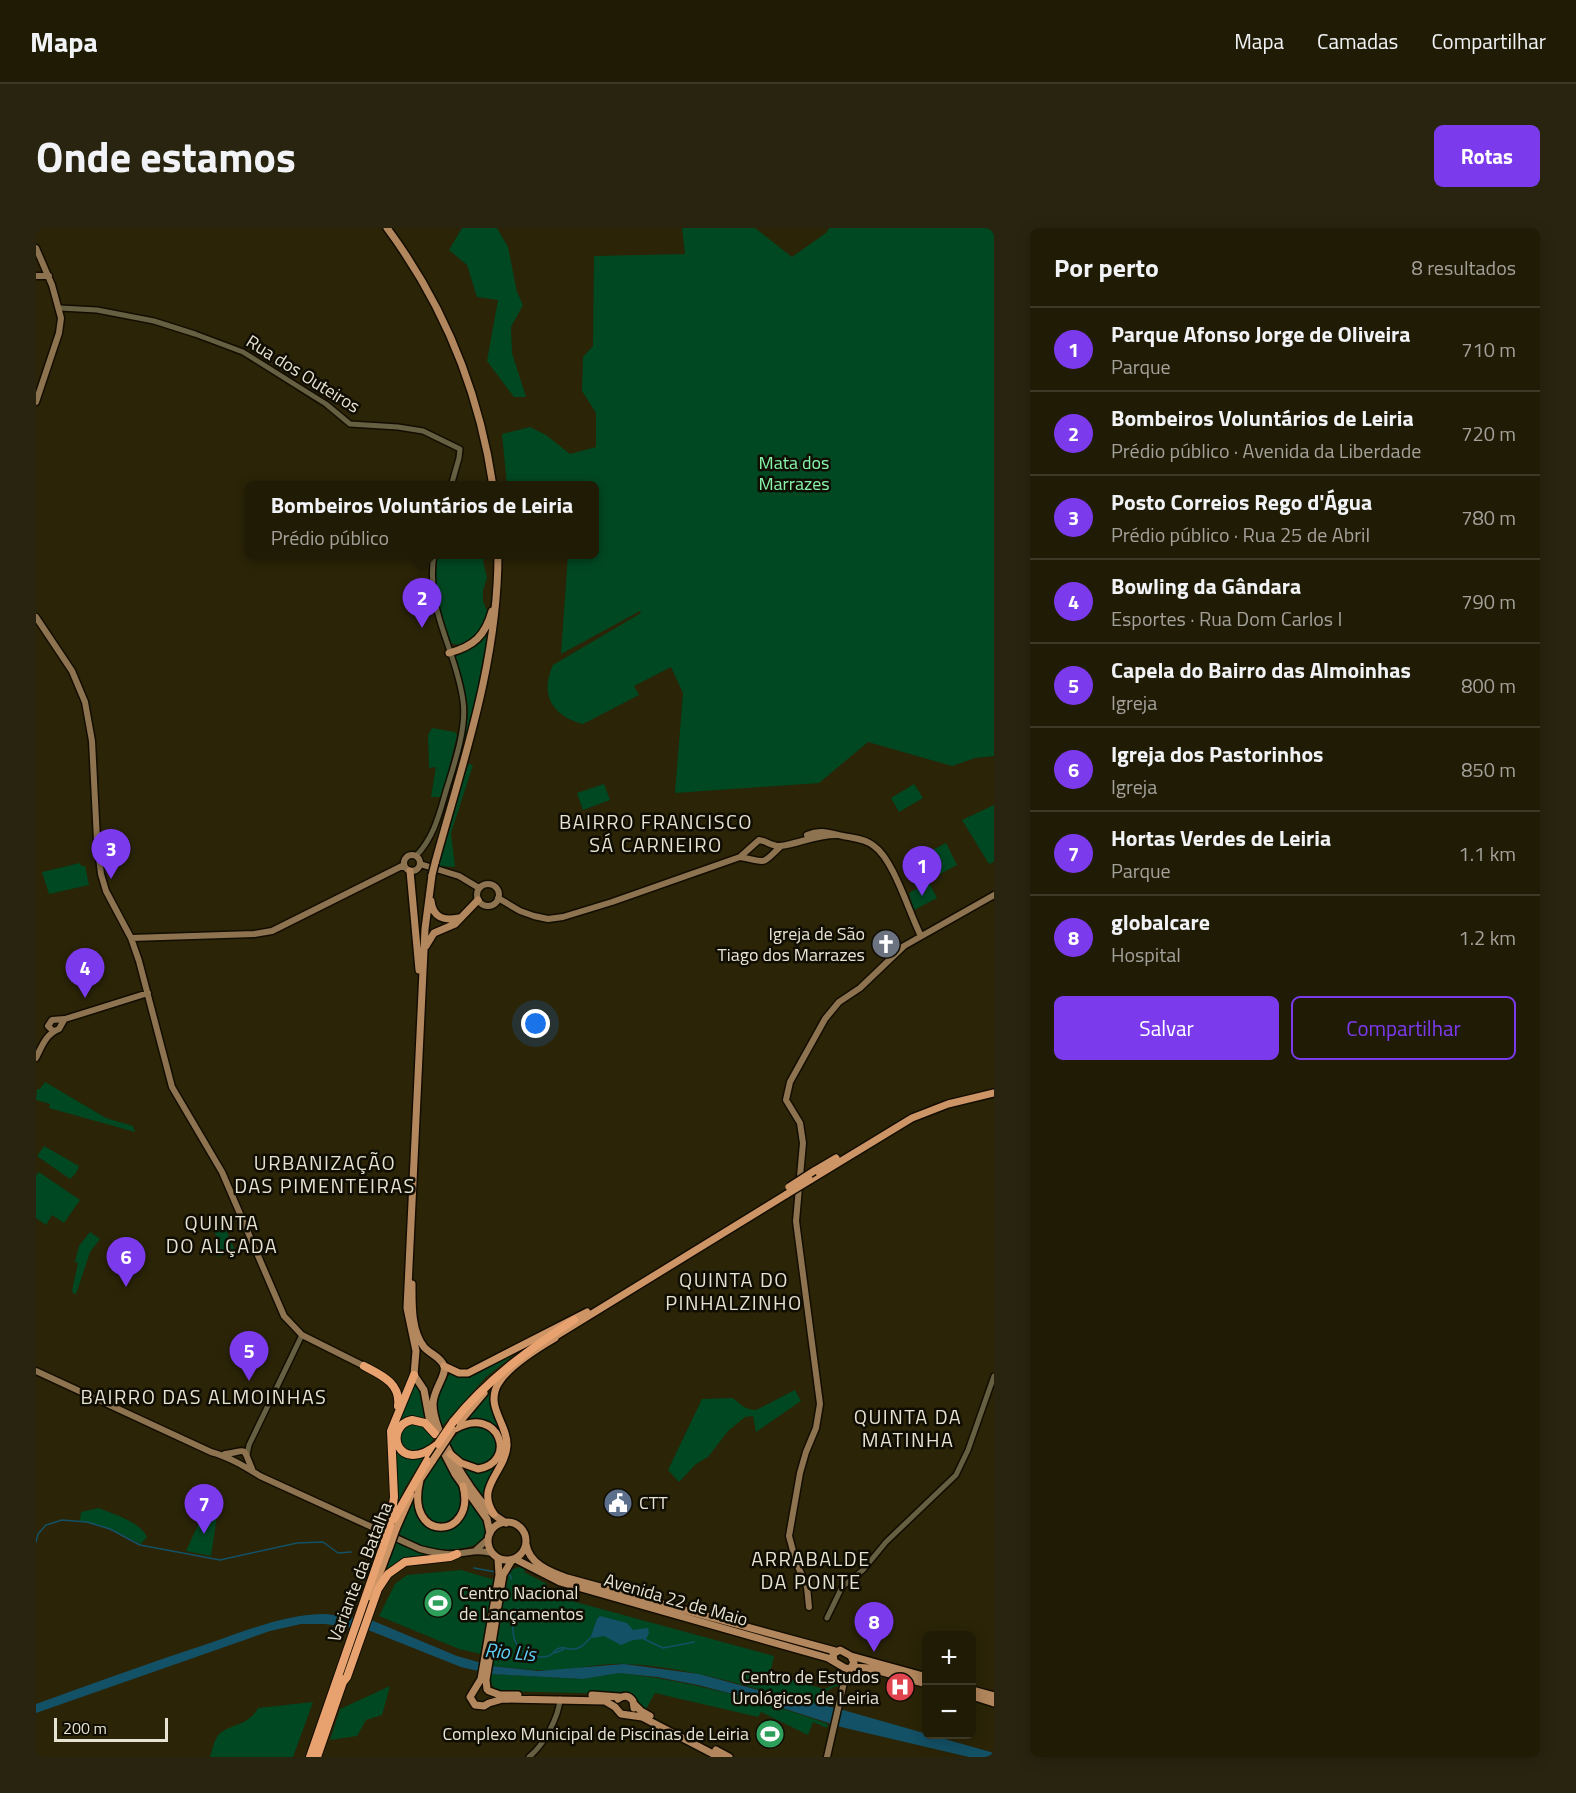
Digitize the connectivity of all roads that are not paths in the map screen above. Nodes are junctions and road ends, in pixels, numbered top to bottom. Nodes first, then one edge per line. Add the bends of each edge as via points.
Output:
1 (387, 228) edge
2 (36, 248) edge
3 (36, 276) edge
4 (49, 276) junction
5 (60, 308) junction
6 (36, 402) edge
7 (452, 481) edge
8 (492, 481) edge
9 (434, 559) edge
10 (498, 559) edge
11 (496, 597) junction
12 (36, 617) edge
13 (449, 653) junction
14 (770, 845) junction
15 (781, 846) junction
16 (750, 849) junction
17 (771, 855) junction
18 (416, 856) junction
19 (740, 857) junction
20 (754, 859) junction
21 (420, 864) junction
22 (404, 865) junction
23 (410, 871) junction
24 (479, 888) junction
25 (429, 891) junction
26 (994, 896) edge
27 (498, 898) junction
28 (478, 900) junction
29 (459, 918) junction
30 (921, 936) junction
31 (131, 938) junction
32 (424, 951) junction
33 (423, 981) junction
34 (148, 993) junction
35 (36, 1058) edge
36 (994, 1091) edge
37 (788, 1191) junction
38 (411, 1247) junction
39 (574, 1320) junction
40 (562, 1333) junction
41 (302, 1335) junction
42 (433, 1356) junction
43 (416, 1363) junction
44 (364, 1365) joint
45 (444, 1366) junction
46 (36, 1371) edge
47 (414, 1375) junction
48 (994, 1376) edge
49 (439, 1382) junction
50 (422, 1384) junction
51 (395, 1419) junction
52 (453, 1426) junction
53 (435, 1434) junction
54 (438, 1444) junction
55 (450, 1454) junction
56 (246, 1455) junction
57 (234, 1456) junction
58 (433, 1456) junction
59 (241, 1465) junction
60 (252, 1470) junction
61 (420, 1480) junction
62 (463, 1486) junction
63 (494, 1514) junction
64 (506, 1522) junction
65 (393, 1527) junction
66 (489, 1536) junction
67 (526, 1544) junction
68 (476, 1550) junction
69 (457, 1554) junction
70 (495, 1556) junction
71 (514, 1560) junction
72 (503, 1568) junction
73 (370, 1597) junction
74 (809, 1607) dead end
75 (827, 1618) dead end
76 (353, 1647) junction
77 (835, 1652) junction
78 (851, 1656) junction
79 (834, 1661) junction
80 (841, 1667) junction
81 (851, 1668) junction
82 (922, 1676) edge
83 (845, 1678) junction
84 (922, 1683) edge
85 (483, 1687) junction
86 (976, 1691) edge
87 (994, 1696) edge
88 (619, 1697) junction
89 (976, 1697) edge
90 (560, 1700) junction
91 (489, 1702) junction
92 (994, 1703) edge
93 (634, 1704) junction
94 (615, 1707) junction
95 (629, 1714) junction
96 (310, 1757) edge
97 (317, 1757) edge
98 (529, 1757) edge
99 (719, 1757) edge
100 (729, 1757) edge
101 (827, 1757) edge

1 - 8 main road via 414,266 448,330 467,376
2 - 4 main road
3 - 4 main road
4 - 5 main road
5 - 6 main road via 59,333
5 - 7 street, Rua dos Outeiros via 93,309 154,321 235,348 318,398 347,422 423,431 460,448
9 - 13 street via 434,600
10 - 11 main road
11 - 13 main road via 479,637 467,648
11 - 25 main road, bridge via 492,643 478,710
12 - 31 main road via 72,671 85,702 92,741 100,874 117,917
13 - 18 street via 462,694 464,718 436,827
14 - 15 main road
14 - 16 main road via 759,840
14 - 17 main road
15 - 17 main road
15 - 30 main road via 823,835 869,843 891,868
16 - 19 main road
16 - 20 main road
17 - 20 main road via 763,862
18 - 21 main road
18 - 22 main road via 407,856
19 - 20 main road
19 - 27 main road via 563,917 537,917
21 - 23 main road via 417,870
21 - 24 main road via 459,876
22 - 23 main road
22 - 31 main road via 323,908 264,933
23 - 33 main road
24 - 27 main road via 492,885
24 - 28 main road
25 - 29 main road via 437,916 446,920
25 - 32 main road
26 - 30 main road
27 - 28 main road via 489,905
28 - 29 main road
29 - 32 main road via 455,924 434,933
30 - 74 main road via 901,948 833,1008 792,1078 786,1098 803,1138 796,1221 819,1407 800,1473 789,1536 807,1587
31 - 34 main road
32 - 33 main road
33 - 38 main road
34 - 35 main road via 60,1022 51,1021
34 - 41 main road via 172,1087 222,1172 284,1317
36 - 37 highway, bridge via 912,1118
36 - 37 highway, bridge via 942,1102 909,1115 814,1171
37 - 39 highway
37 - 40 highway
38 - 42 main road via 414,1322 420,1341
38 - 43 main road via 407,1308
39 - 45 highway via 468,1373
39 - 52 highway, Variante da Batalha via 504,1369
40 - 52 highway via 504,1374
40 - 63 highway via 521,1362 496,1389 495,1410 507,1445 488,1488 488,1503
41 - 44 main road
41 - 56 street
42 - 43 main road via 422,1357
42 - 45 main road
43 - 47 main road
44 - 51 highway via 387,1379 397,1391
45 - 49 main road
46 - 57 main road via 211,1452
47 - 50 main road
47 - 51 highway
48 - 75 street via 959,1470 841,1589
49 - 50 main road
49 - 55 main road via 434,1414
50 - 53 main road
51 - 65 highway via 390,1435
52 - 54 highway, Variante da Batalha, bridge
52 - 55 highway via 484,1424 497,1432 501,1446 495,1461 483,1468 469,1467
52 - 58 highway, bridge
53 - 54 highway via 425,1423 412,1420 401,1426 397,1442 404,1453 412,1456 426,1453
53 - 62 main road
54 - 58 highway, Variante da Batalha
55 - 63 main road
56 - 57 main road
56 - 59 main road via 246,1463
56 - 60 main road
57 - 59 main road via 236,1464
58 - 61 highway
58 - 65 highway, Variante da Batalha
59 - 60 main road
60 - 69 main road via 420,1549
61 - 62 highway via 418,1509 426,1522 436,1527 458,1521 465,1503
61 - 65 highway
62 - 66 main road via 487,1519
63 - 64 main road
64 - 66 main road
64 - 67 main road via 521,1528
65 - 73 highway, Variante da Batalha, bridge
66 - 68 main road
66 - 70 main road
67 - 71 main road
67 - 77 main road, Avenida 22 de Maio via 532,1559 567,1578
68 - 69 main road
68 - 70 main road
69 - 73 highway via 400,1564
70 - 71 main road
70 - 72 main road
71 - 72 main road
71 - 79 main road, Avenida 22 de Maio via 560,1582
72 - 85 main road
73 - 76 highway, Variante da Batalha
76 - 96 highway, Variante da Batalha
76 - 97 highway, Variante da Batalha
77 - 78 main road
77 - 79 main road
78 - 81 main road via 855,1662
78 - 82 main road
79 - 80 main road
80 - 81 main road
80 - 83 main road
81 - 83 main road
81 - 84 main road via 868,1668
83 - 101 main road
85 - 88 main road via 500,1695
85 - 91 main road
85 - 91 main road via 470,1696 472,1702 480,1707
86 - 87 main road
88 - 93 main road via 628,1697
88 - 94 main road
89 - 92 main road
90 - 91 main road
90 - 94 main road via 599,1700
90 - 98 street via 543,1742
93 - 95 main road
93 - 100 main road
94 - 95 main road via 621,1714
95 - 99 main road

